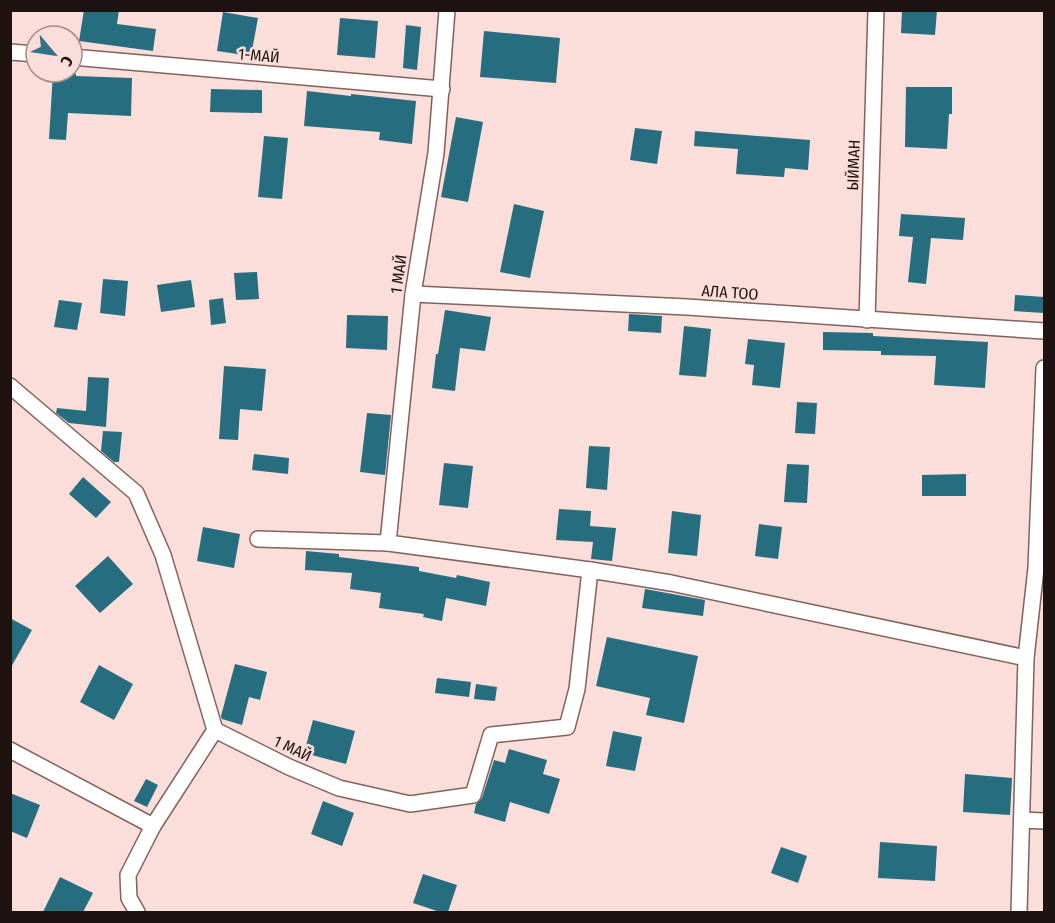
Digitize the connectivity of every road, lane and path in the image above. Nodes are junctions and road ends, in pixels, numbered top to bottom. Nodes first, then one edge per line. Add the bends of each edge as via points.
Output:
1 (447, 10) edge
2 (876, 10) edge
3 (84, 58) edge
4 (442, 89) junction
5 (413, 294) junction
6 (867, 320) junction
7 (1044, 331) edge
8 (1044, 368) edge
9 (10, 386) edge
10 (258, 539) dead end
11 (388, 543) junction
12 (1040, 568) edge
13 (590, 570) junction
14 (1026, 658) junction
15 (216, 730) junction
16 (10, 750) edge
17 (1022, 820) junction
18 (1044, 821) edge
19 (153, 826) junction
20 (137, 912) edge
21 (1019, 912) edge

1 - 4 street, 1 МАЙ
2 - 6 street, ЫЙМАН
3 - 4 street, 1-МАЙ
4 - 5 street, 1 МАЙ via 436,153
5 - 6 street, АЛА ТОО
5 - 11 street, 1 МАЙ
6 - 7 street, АЛА ТОО
8 - 12 street
9 - 15 street via 136,494 163,555
10 - 11 street
11 - 13 street
12 - 14 street
13 - 14 street via 671,583
13 - 15 street, 1 МАЙ via 577,689 567,727 491,735 473,795 410,804 339,788
14 - 17 street
15 - 19 street
16 - 19 street
17 - 18 street
17 - 21 street
19 - 20 street via 128,874 129,898

